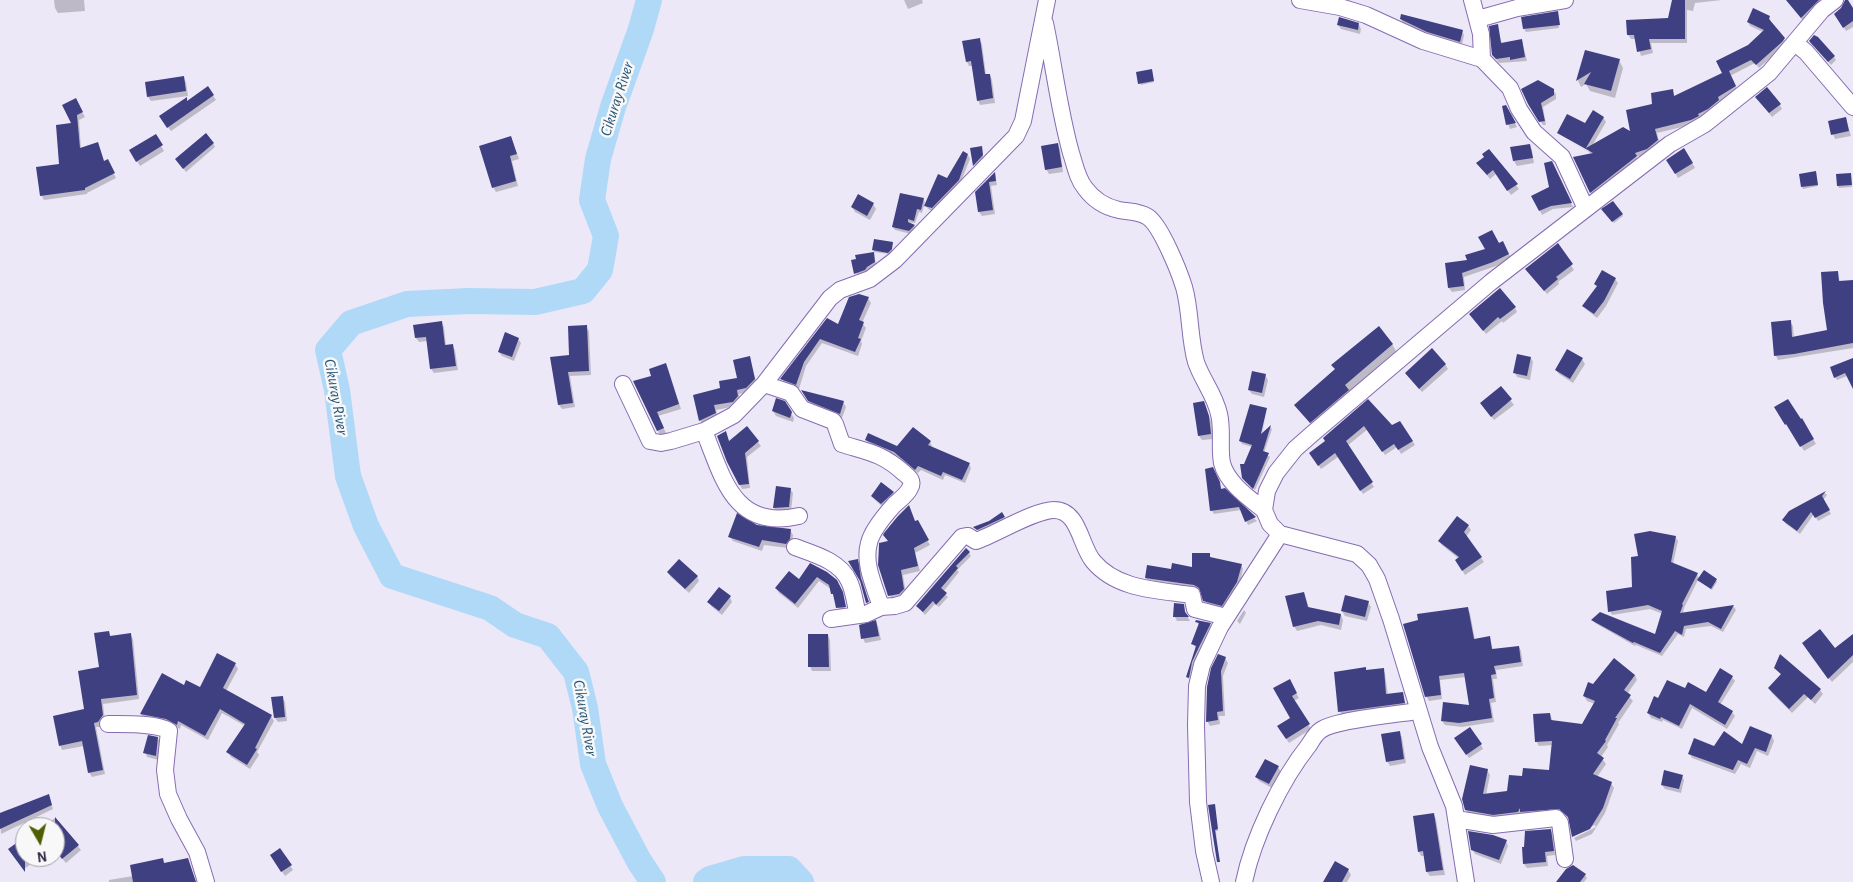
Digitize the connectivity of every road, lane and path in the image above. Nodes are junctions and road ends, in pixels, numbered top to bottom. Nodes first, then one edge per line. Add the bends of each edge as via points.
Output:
1 (1300, 0) edge
2 (1472, 0) edge
3 (1564, 0) edge
4 (1835, 0) edge
5 (1045, 8) edge
6 (1478, 19) junction
7 (1795, 43) junction
8 (1482, 59) junction
9 (1853, 107) edge
10 (1586, 209) junction
11 (623, 384) dead end
12 (764, 384) junction
13 (704, 431) junction
14 (1264, 510) junction
15 (799, 516) dead end
16 (1280, 534) junction
17 (794, 547) dead end
18 (881, 607) junction
19 (858, 615) junction
20 (1226, 617) junction
21 (831, 619) dead end
22 (1418, 711) junction
23 (108, 724) dead end
24 (1456, 819) junction
25 (1565, 859) dead end
26 (206, 882) edge
27 (1211, 882) edge
28 (1244, 882) edge
29 (1466, 882) edge

1 - 8 street via 1366,15 1423,41
2 - 6 street
3 - 6 street
4 - 7 street via 1822,10
5 - 12 street via 1024,121 1016,136 895,260 870,279 840,290 830,298
5 - 14 street via 1060,110 1078,175 1085,188 1105,206 1136,212 1156,226 1184,288 1196,362 1219,414 1222,464 1232,482
6 - 8 street
7 - 9 street via 1812,58
7 - 10 street via 1769,74
8 - 10 street via 1510,88 1534,132 1562,157
10 - 14 street via 1491,282 1295,449 1276,473 1267,491
11 - 13 street via 650,441 661,443
12 - 13 street via 734,416
12 - 18 street via 791,394 802,409 833,421 842,444 879,455 911,478 910,489 892,507 869,543 867,559
13 - 15 street via 728,491 740,504 771,518
14 - 16 street via 1270,524
16 - 20 street
16 - 22 street via 1357,554 1369,565 1384,597
17 - 19 street via 822,557 840,569 850,583
18 - 19 street
18 - 20 street via 905,603 962,537 968,536 976,541 1039,512 1057,510 1071,516 1092,560 1106,574 1137,587 1192,595 1195,610
19 - 21 street
20 - 27 street via 1211,642 1197,686 1198,802
22 - 24 street via 1452,800
22 - 28 street via 1320,730 1279,790 1254,847
23 - 26 street via 168,731 165,770 168,794 197,852
24 - 25 street via 1493,825 1556,818 1560,823
24 - 29 street

